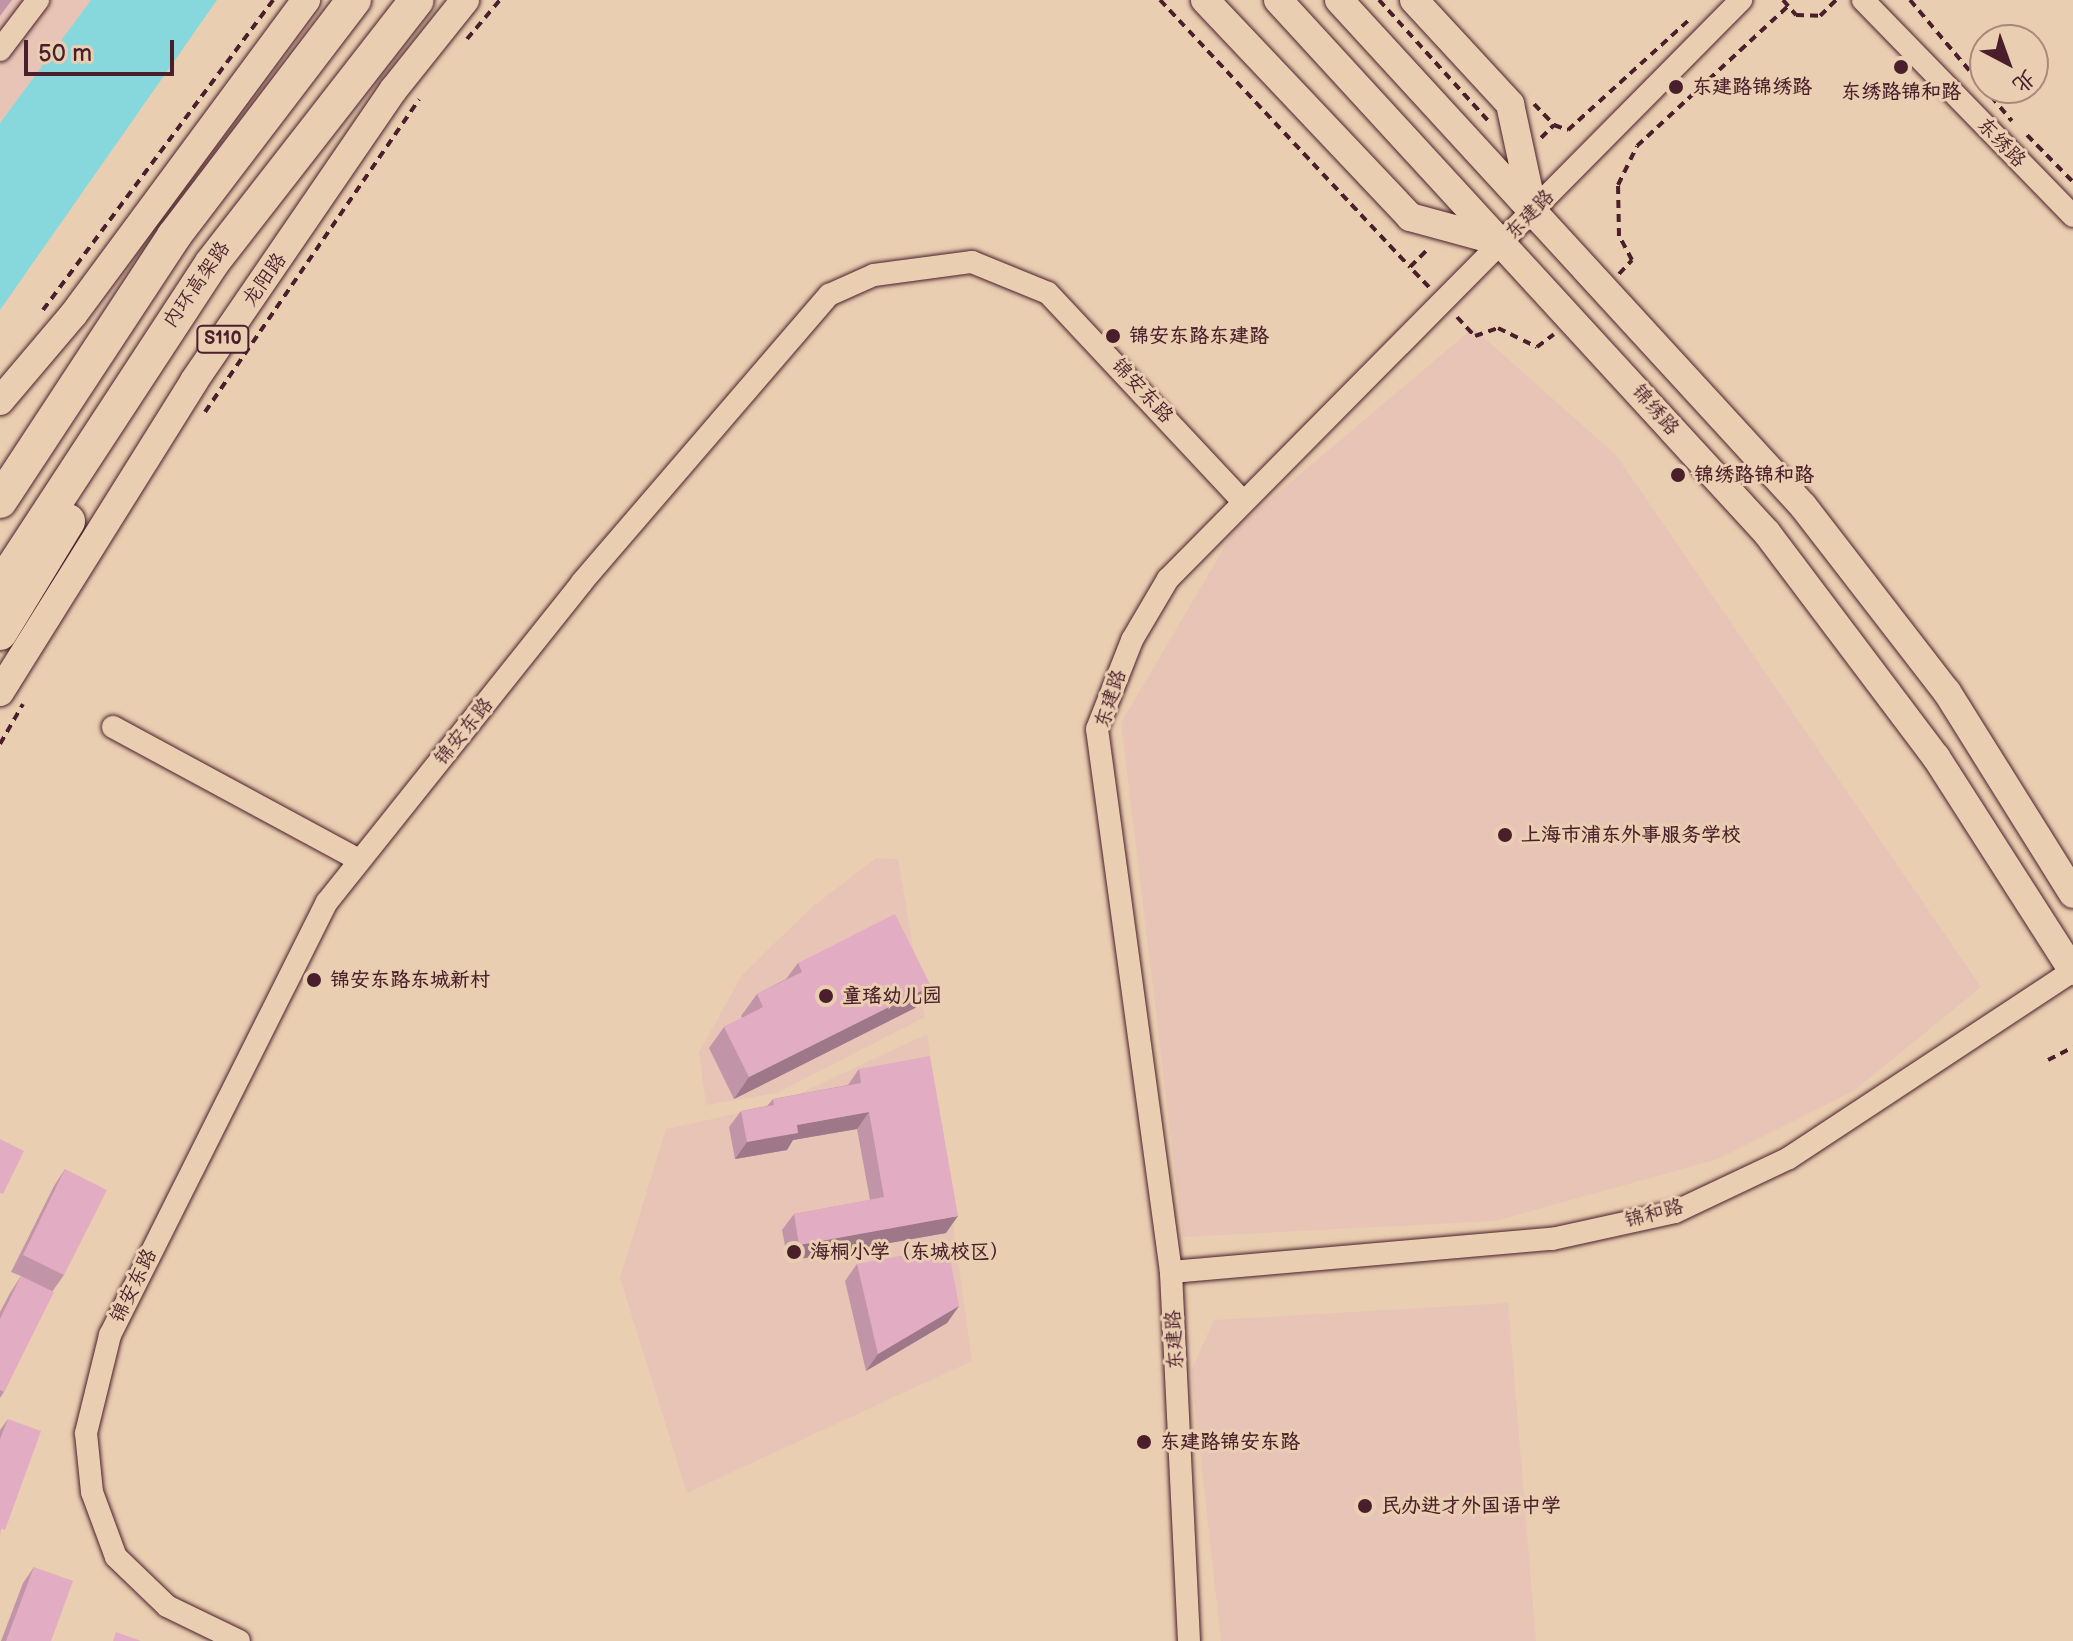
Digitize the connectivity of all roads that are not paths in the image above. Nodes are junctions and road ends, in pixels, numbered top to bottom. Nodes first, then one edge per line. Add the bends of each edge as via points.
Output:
1 (38, 0) edge
2 (306, 0) edge
3 (354, 0) edge
4 (417, 0) edge
5 (465, 0) edge
6 (1205, 0) edge
7 (1278, 0) edge
8 (1339, 0) edge
9 (1414, 0) edge
10 (1741, 0) edge
11 (1863, 0) edge
12 (0, 50) edge
13 (306, 136) junction
14 (1533, 211) junction
15 (2073, 216) edge
16 (1503, 242) junction
17 (65, 399) junction
18 (0, 401) edge
19 (0, 487) edge
20 (1241, 499) junction
21 (0, 501) edge
22 (0, 587) edge
23 (0, 633) edge
24 (0, 692) edge
25 (113, 727) dead end
26 (359, 860) junction
27 (2073, 894) edge
28 (2073, 971) edge
29 (1171, 1272) junction
30 (239, 1641) edge
31 (1189, 1641) edge

1 - 12 street
2 - 18 main road via 73,315
3 - 17 highway via 174,236
4 - 13 highway, 内环高架路
5 - 24 main road, 龙阳路 / S110 via 394,89 194,381
6 - 16 main road via 1410,217
7 - 16 main road, 锦绣路
8 - 14 main road
9 - 14 main road via 1510,104
10 - 14 street, 东建路
11 - 15 street, 东绣路
13 - 22 highway, 内环高架路 via 159,340
13 - 23 highway
14 - 16 street, 东建路
14 - 27 main road via 1803,506 1947,692
16 - 20 street, 东建路
16 - 28 main road, 锦绣路 via 1767,533 1936,757
17 - 19 highway
17 - 21 highway
20 - 26 street, 锦安东路 via 1048,293 972,262 874,275 829,295 582,582
20 - 29 street, 东建路 via 1168,579 1132,640 1097,729
25 - 26 street
26 - 30 street, 锦安东路 via 327,902 291,965 110,1335 86,1433 92,1492 116,1557 167,1606
28 - 29 street, 锦和路 via 1789,1158 1675,1212 1552,1239
29 - 31 street, 东建路

